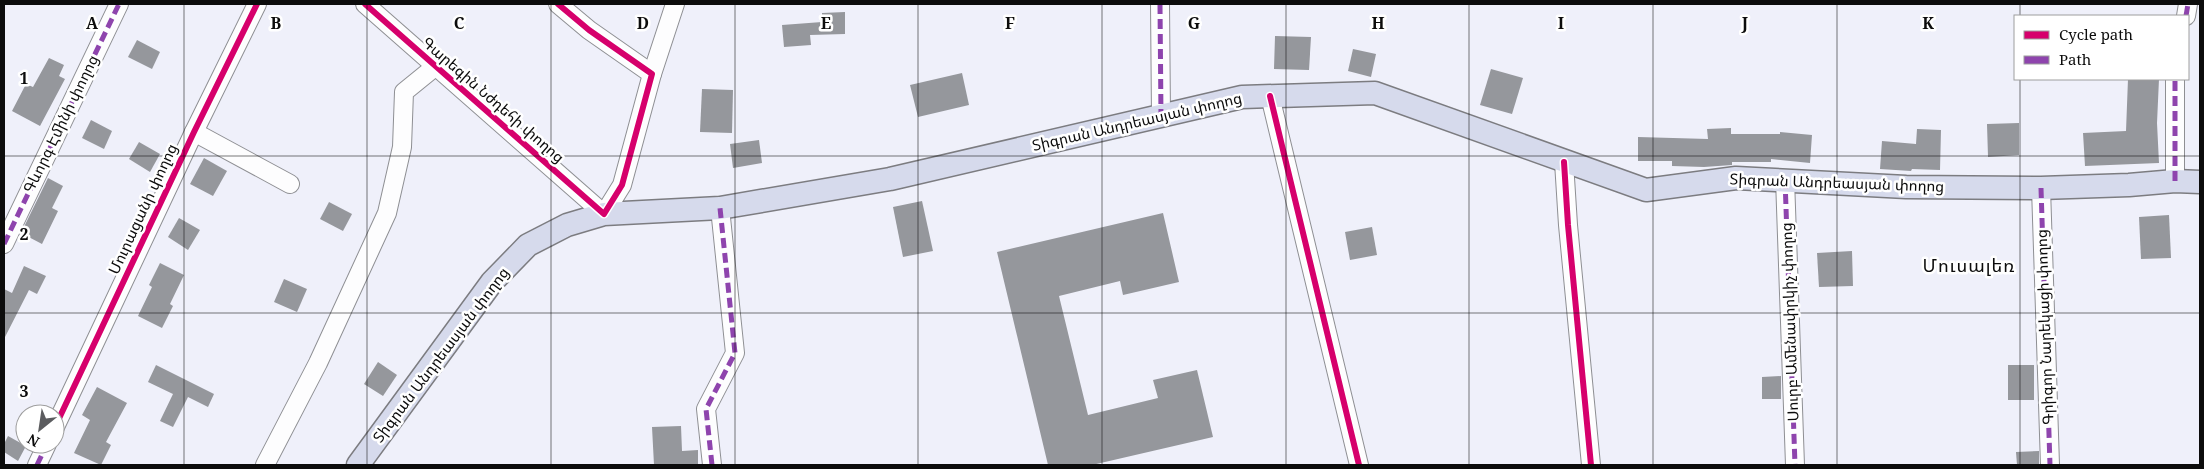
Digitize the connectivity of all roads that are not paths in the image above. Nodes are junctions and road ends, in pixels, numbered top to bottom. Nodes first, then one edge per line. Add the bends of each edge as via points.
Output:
1 (118, 4) edge
2 (257, 4) edge
3 (365, 4) edge
4 (558, 4) edge
5 (675, 4) edge
6 (1160, 4) edge
7 (436, 66) junction
8 (652, 74) junction
9 (2175, 80) edge
10 (1270, 96) junction
11 (1161, 116) junction
12 (194, 132) junction
13 (1564, 162) junction
14 (1785, 179) junction
15 (2175, 181) junction
16 (2200, 182) edge
17 (290, 184) dead end
18 (2041, 188) junction
19 (720, 208) junction
20 (604, 214) junction
21 (4, 244) edge
22 (65, 406) edge
23 (265, 465) edge
24 (358, 465) edge
25 (712, 465) edge
26 (1359, 465) edge
27 (1592, 465) edge
28 (1795, 465) edge
29 (2050, 465) edge

1 - 21 street, Գևորգ Էմինի փողոց
2 - 12 street, Մուրացանի փողոց
3 - 7 street, Գարեգին Նժդեհի փողոց
4 - 8 street
5 - 8 street
6 - 11 street
7 - 20 street, Գարեգին Նժդեհի փողոց
7 - 23 street via 404,92 402,147 387,213 318,363
8 - 20 street via 622,185
9 - 15 street
10 - 11 main road, Տիգրան Անդրեասյան փողոց via 1242,97
10 - 13 main road, Տիգրան Անդրեասյան փողոց via 1375,93
10 - 26 street
11 - 19 main road, Տիգրան Անդրեասյան փողոց via 890,180
12 - 17 street
12 - 22 street, Մուրացանի փողոց
13 - 14 main road, Տիգրան Անդրեասյան փողոց via 1646,190 1736,178
13 - 27 street
14 - 18 main road, Տիգրան Անդրեասյան փողոց via 1906,187
14 - 28 street, Սուրբ Ամենափրկիչ փողոց
15 - 16 main road, Տիգրան Անդրեասյան փողոց
15 - 18 main road, Տիգրան Անդրեասյան փողոց
18 - 29 street, Գրիգոր Նարեկացի փողոց
19 - 20 main road, Տիգրան Անդրեասյան փողոց
19 - 25 street via 735,353 706,408
20 - 24 main road, Տիգրան Անդրեասյան փողոց via 567,225 528,245 492,282

